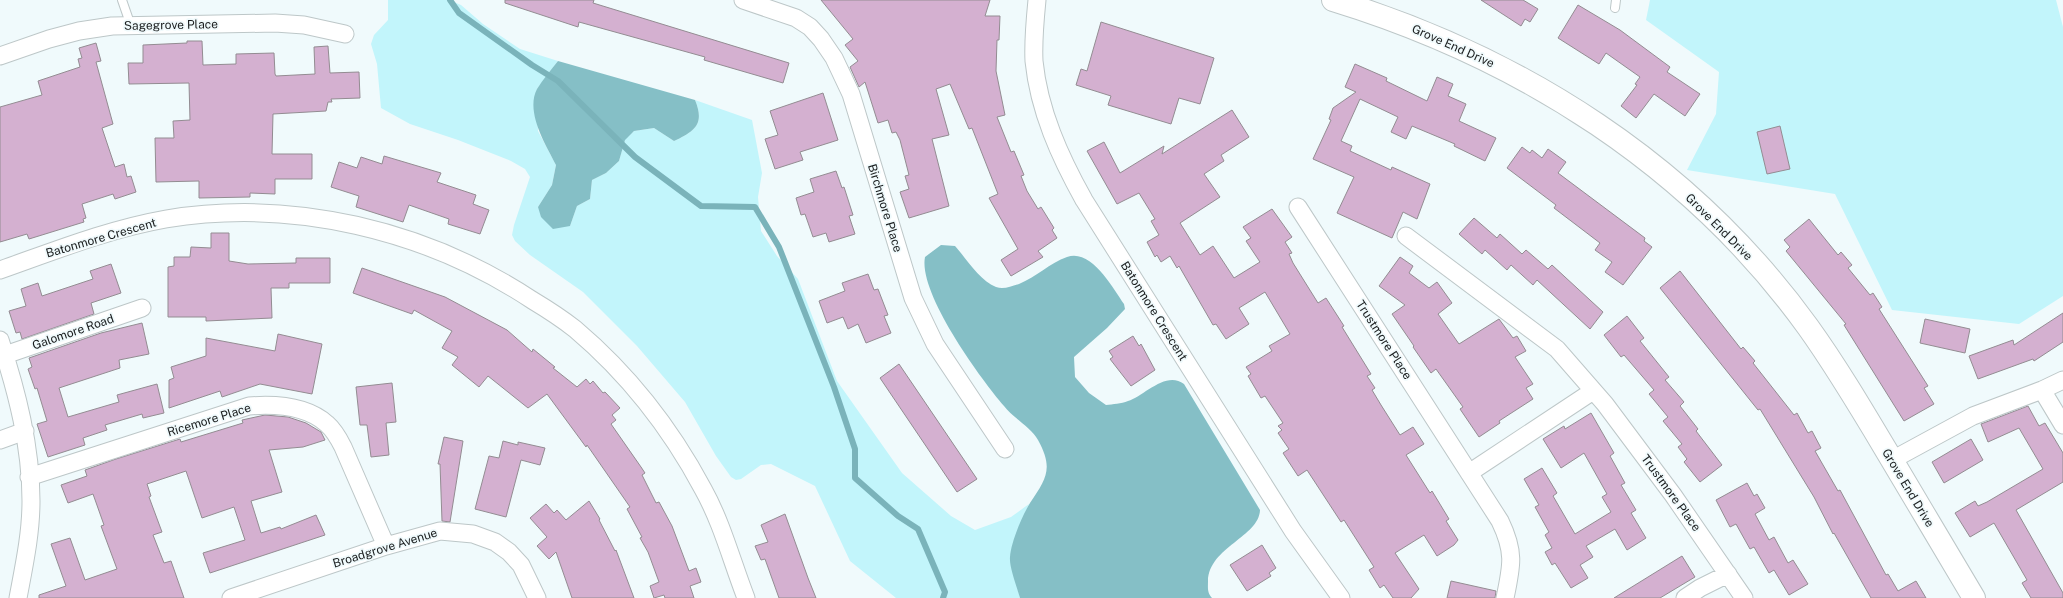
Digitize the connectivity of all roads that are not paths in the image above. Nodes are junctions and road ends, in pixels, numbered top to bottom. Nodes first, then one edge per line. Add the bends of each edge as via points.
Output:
1 (122, 0) edge
2 (743, 0) edge
3 (1037, 0) edge
4 (1333, 0) edge
5 (1360, 4) edge
6 (131, 26) junction
7 (345, 34) dead end
8 (0, 56) edge
9 (1298, 207) dead end
10 (1406, 236) dead end
11 (0, 270) edge
12 (142, 308) dead end
13 (2, 348) edge
14 (2063, 380) edge
15 (2042, 390) junction
16 (1593, 391) junction
17 (2063, 425) edge
18 (24, 431) junction
19 (0, 440) edge
20 (1005, 449) dead end
21 (1892, 460) junction
22 (1470, 473) junction
23 (30, 477) junction
24 (386, 546) junction
25 (1728, 574) junction
26 (18, 598) edge
27 (232, 598) edge
28 (537, 598) edge
29 (746, 598) edge
30 (1341, 598) edge
31 (1504, 598) edge
32 (1685, 598) edge
33 (1744, 598) edge
34 (1974, 598) edge

1 - 6 lane
2 - 20 street, Birchmore Place via 790,16 810,27 834,58 851,94 912,298 934,344
3 - 30 street, Batonmore Crescent via 1034,60 1046,118 1060,156 1084,200 1289,524
4 - 5 street, Grove End Drive
5 - 21 street, Grove End Drive via 1512,72 1572,106 1618,137 1668,177 1723,227 1806,325 1837,369
6 - 7 street, Sagegrove Place via 275,23 304,25
6 - 8 street, Sagegrove Place via 79,31
9 - 22 street, Trustmore Place
10 - 16 street, Trustmore Place via 1557,349
11 - 29 street, Batonmore Crescent via 136,225 225,213 336,220 412,240 466,261 511,286 574,329 609,362 646,403 704,489
12 - 13 street, Galomore Road
13 - 18 street, Galomore Road via 15,387
14 - 15 street
15 - 17 street
15 - 21 street via 1973,416
16 - 22 street
16 - 25 street, Trustmore Place via 1673,495
18 - 19 street
18 - 23 street, Galomore Road
21 - 34 street, Grove End Drive
22 - 31 street, Trustmore Place via 1509,539 1512,556
23 - 24 street, Ricemore Place via 249,406 272,404 316,417 336,434
23 - 26 street, Galomore Road via 28,540
24 - 27 street, Broadgrove Avenue
24 - 28 street, Broadgrove Avenue via 440,531 473,534 496,542 509,552 521,565
25 - 32 street
25 - 33 street, Trustmore Place

